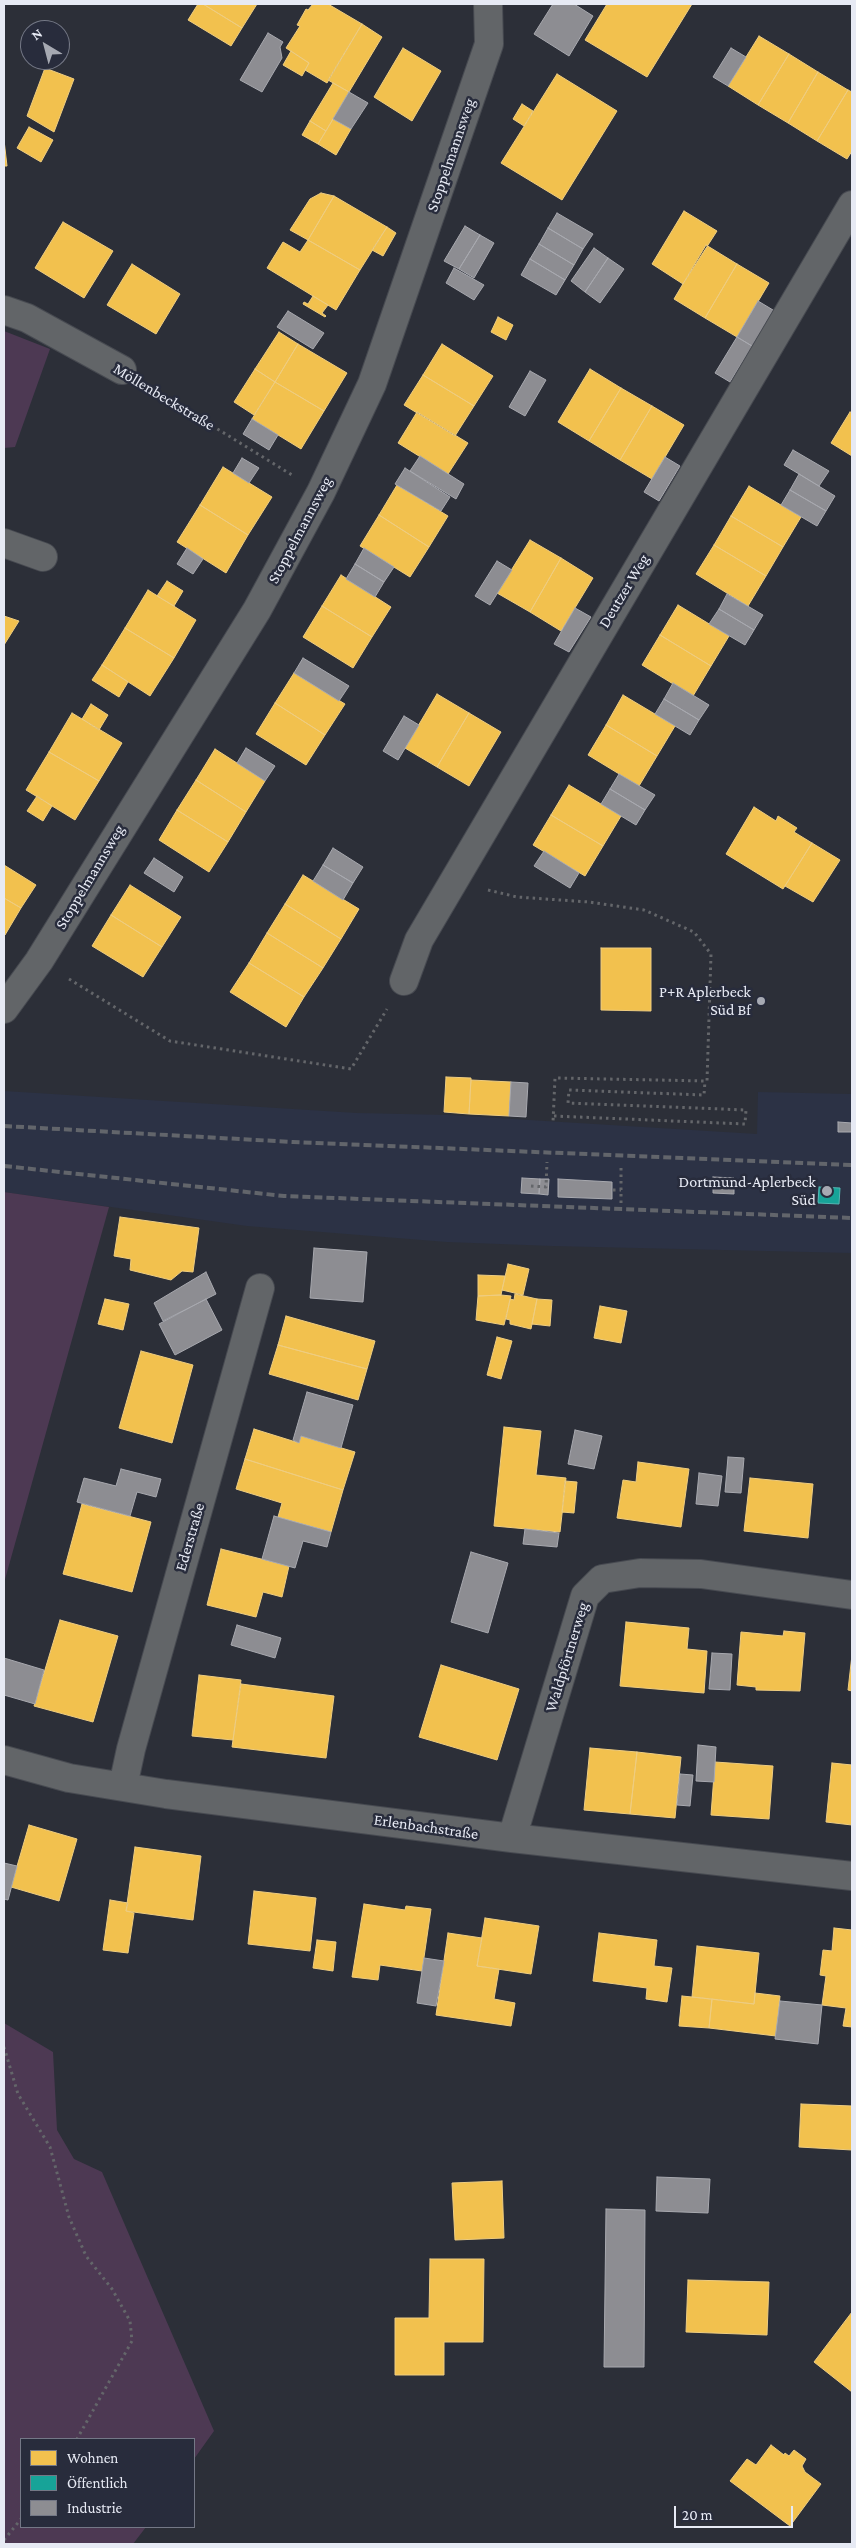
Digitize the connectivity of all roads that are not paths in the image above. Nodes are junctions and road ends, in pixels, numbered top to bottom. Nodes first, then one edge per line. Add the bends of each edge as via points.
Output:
1 (488, 4) edge
2 (852, 205) edge
3 (4, 310) edge
4 (122, 370) road end
5 (4, 543) edge
6 (43, 557) dead end
7 (404, 981) road end
8 (4, 1009) edge
9 (260, 1288) dead end
10 (852, 1595) edge
11 (4, 1760) edge
12 (122, 1786) junction
13 (512, 1838) junction
14 (852, 1876) edge

1 - 8 street, Stoppelmannsweg via 489,44 372,384 321,492 258,610 39,961
2 - 7 street, Deutzer Weg via 419,940
3 - 4 street, Möllenbeckstraße via 27,318
5 - 6 street
9 - 12 street, Ederstraße
10 - 13 street, Waldpförtnerweg via 701,1574 640,1573 602,1579 585,1596
11 - 12 street, Erlenbachstraße via 69,1778
12 - 13 street, Erlenbachstraße
13 - 14 street, Erlenbachstraße

